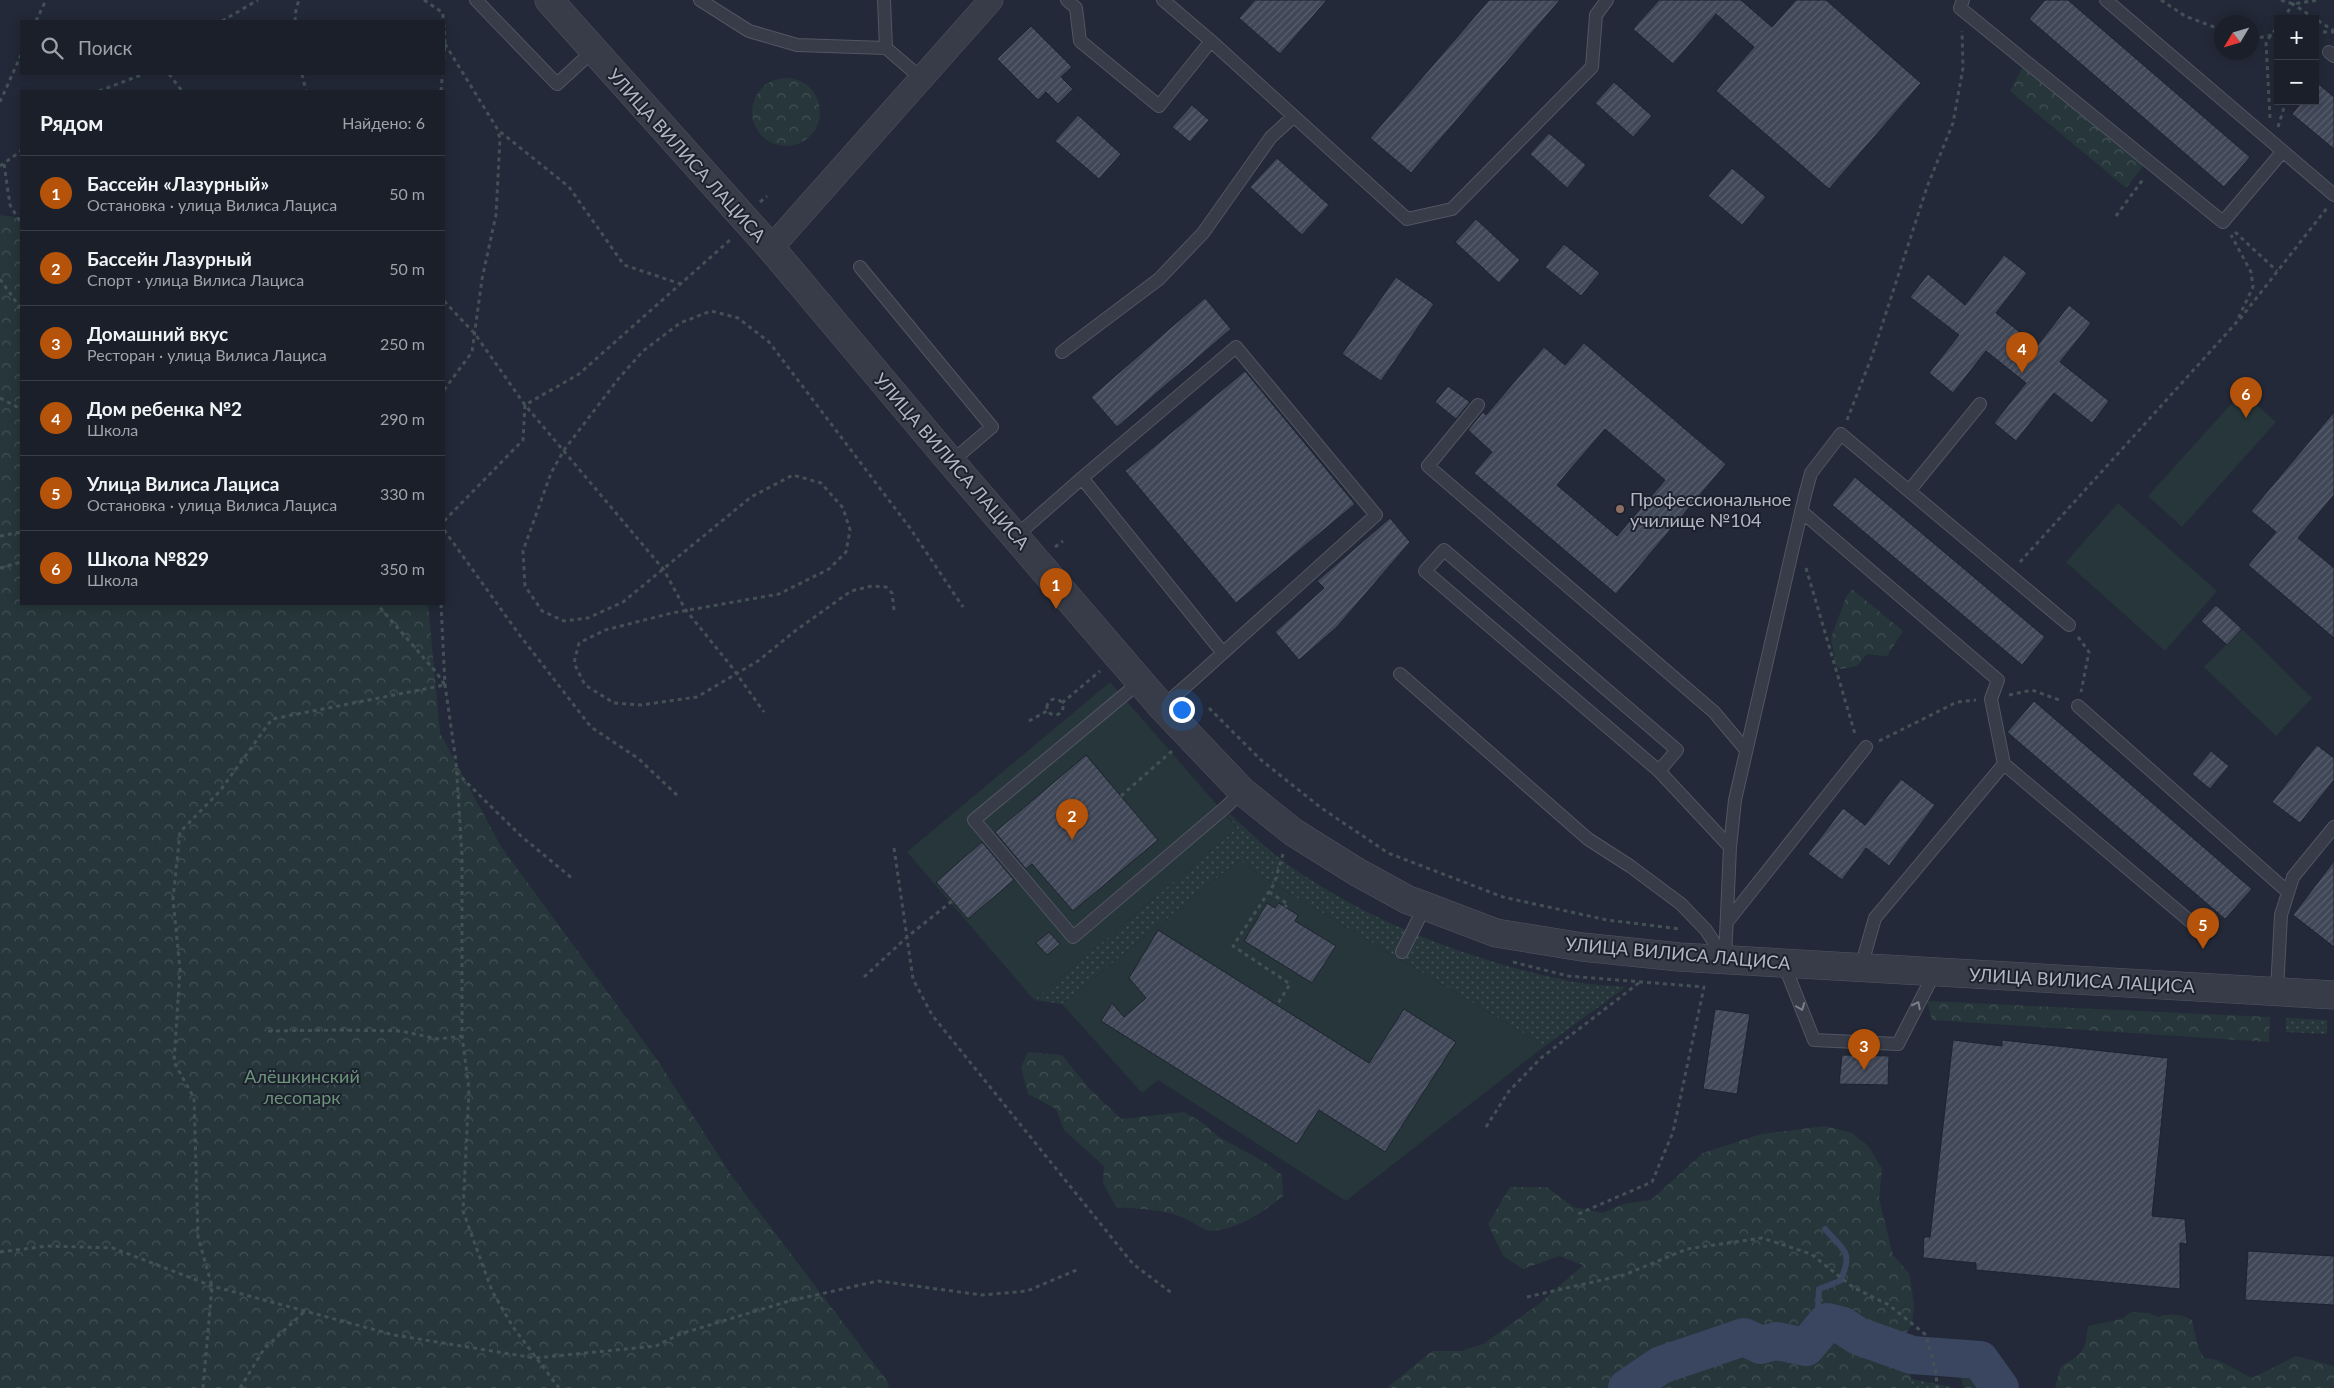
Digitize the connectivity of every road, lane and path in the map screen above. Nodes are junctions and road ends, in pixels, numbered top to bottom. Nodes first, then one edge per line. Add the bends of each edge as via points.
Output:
1 (46, 0) edge
2 (258, 0) edge
3 (299, 0) edge
4 (424, 0) edge
5 (476, 0) edge
6 (549, 0) edge
7 (700, 0) edge
8 (884, 0) edge
9 (991, 0) edge
10 (1163, 0) edge
11 (1607, 0) edge
12 (2106, 0) edge
13 (2162, 0) edge
14 (2281, 0) edge
15 (2318, 0) edge
16 (1075, 3) edge
17 (1962, 4) edge
18 (2293, 4) junction
19 (2286, 15) edge
20 (36, 20) edge
21 (224, 20) edge
22 (295, 20) edge
23 (444, 20) edge
24 (2214, 27) edge
25 (2274, 31) edge
26 (2319, 32) edge
27 (2334, 32) edge
28 (2271, 35) junction
29 (2274, 35) edge
30 (2259, 38) edge
31 (1211, 41) junction
32 (445, 44) edge
33 (886, 48) junction
34 (594, 50) junction
35 (20, 57) edge
36 (141, 75) edge
37 (170, 75) edge
38 (302, 75) edge
39 (442, 75) edge
40 (921, 78) junction
41 (102, 90) edge
42 (181, 90) edge
43 (306, 90) edge
44 (441, 90) edge
45 (0, 102) edge
46 (2285, 105) edge
47 (1293, 117) junction
48 (498, 130) junction
49 (2276, 145) junction
50 (20, 152) edge
51 (4, 164) junction
52 (0, 166) edge
53 (2154, 166) junction
54 (2334, 195) edge
55 (2328, 207) dead end
56 (2116, 216) dead end
57 (20, 221) edge
58 (2224, 222) junction
59 (730, 240) dead end
60 (771, 248) junction
61 (860, 267) dead end
62 (2277, 271) junction
63 (0, 279) edge
64 (681, 284) junction
65 (445, 302) edge
66 (20, 308) edge
67 (2236, 323) junction
68 (475, 334) junction
69 (1062, 352) dead end
70 (445, 389) edge
71 (0, 398) edge
72 (1980, 404) dead end
73 (526, 405) junction
74 (1478, 405) dead end
75 (20, 408) edge
76 (1841, 434) junction
77 (564, 450) junction
78 (951, 462) junction
79 (1082, 478) junction
80 (1909, 491) junction
81 (1801, 511) junction
82 (445, 520) edge
83 (445, 531) edge
84 (20, 532) edge
85 (1796, 533) junction
86 (0, 536) edge
87 (1016, 536) junction
88 (20, 562) edge
89 (0, 568) edge
90 (664, 570) junction
91 (2010, 575) junction
92 (378, 605) edge
93 (441, 605) edge
94 (963, 607) dead end
95 (685, 610) junction
96 (894, 610) dead end
97 (2069, 625) joint
98 (1223, 653) junction
99 (1103, 669) dead end
100 (1400, 674) dead end
101 (737, 675) junction
102 (1141, 680) junction
103 (445, 685) junction
104 (1991, 699) junction
105 (1062, 703) junction
106 (1162, 706) junction
107 (2078, 706) junction
108 (1209, 708) dead end
109 (1047, 711) junction
110 (764, 712) dead end
111 (1029, 721) dead end
112 (1866, 747) junction
113 (1175, 749) dead end
114 (1746, 750) junction
115 (2004, 764) junction
116 (1659, 771) junction
117 (456, 772) junction
118 (1242, 791) junction
119 (1121, 796) dead end
120 (680, 798) dead end
121 (2334, 827) edge
122 (1730, 847) junction
123 (894, 848) dead end
124 (1283, 853) dead end
125 (573, 879) dead end
126 (1268, 892) junction
127 (2288, 892) junction
128 (952, 901) dead end
129 (1425, 906) junction
130 (1286, 907) dead end
131 (1727, 922) junction
132 (2192, 922) dead end
133 (907, 937) junction
134 (1402, 952) dead end
135 (1679, 957) junction
136 (1725, 959) junction
137 (1783, 962) junction
138 (1861, 967) junction
139 (1935, 972) junction
140 (864, 977) dead end
141 (1640, 982) dead end
142 (1678, 985) dead end
143 (1704, 987) dead end
144 (2277, 990) junction
145 (2334, 995) edge
146 (1270, 1016) dead end
147 (268, 1031) dead end
148 (462, 1036) junction
149 (1486, 1127) dead end
150 (1578, 1214) dead end
151 (0, 1252) edge
152 (1079, 1269) dead end
153 (212, 1286) junction
154 (1173, 1294) dead end
155 (1527, 1297) dead end
156 (305, 1311) junction
157 (535, 1358) junction
158 (203, 1388) edge
159 (240, 1388) edge
160 (559, 1388) edge
161 (1937, 1388) edge

1 - 20 path
2 - 21 path
3 - 22 path
4 - 23 path via 443,13
5 - 34 lane via 557,84
6 - 34 street, УЛИЦА ВИЛИСА ЛАЦИСА
7 - 33 lane via 749,30 797,45
8 - 33 lane
9 - 40 street
10 - 31 lane
11 - 47 lane via 1596,15 1592,67 1452,209 1407,219
12 - 49 lane
13 - 24 path via 2184,16
14 - 18 path
15 - 18 path
16 - 31 lane via 1080,41 1159,106
17 - 53 lane
17 - 76 path via 1963,68 1953,123 1927,187 1872,356
18 - 19 path
18 - 27 path
25 - 28 path
26 - 27 path
28 - 29 path
28 - 30 path
28 - 49 path via 2266,42
31 - 47 lane
32 - 48 path
33 - 40 lane
34 - 60 street, УЛИЦА ВИЛИСА ЛАЦИСА
35 - 45 path
36 - 41 path
37 - 42 path
38 - 43 path
39 - 44 path
40 - 60 street
46 - 49 path
47 - 69 lane via 1271,137 1203,234 1159,279
48 - 64 path via 569,187 624,265
48 - 68 path via 496,214 482,279
49 - 54 lane
49 - 58 lane
50 - 51 path
51 - 52 path
51 - 57 path via 10,204
53 - 56 path
53 - 58 lane
55 - 62 path
58 - 62 path
58 - 67 path via 2251,272 2253,287
59 - 64 path
60 - 78 street, УЛИЦА ВИЛИСА ЛАЦИСА
61 - 78 lane via 992,427
62 - 67 path
63 - 66 path
64 - 73 path via 579,374
65 - 68 path
67 - 91 path
68 - 70 path via 472,352
68 - 73 path
71 - 75 path
72 - 80 lane
73 - 77 path
73 - 82 path via 523,440
74 - 114 lane via 1428,466 1714,712
76 - 80 lane
76 - 81 lane via 1812,472
77 - 90 path
77 - 90 path via 551,473 523,551 525,586 542,611 564,621 588,618 624,602
77 - 94 path via 643,350 680,323 711,311 738,318 769,342 910,528
78 - 87 street, УЛИЦА ВИЛИСА ЛАЦИСА
79 - 87 lane
79 - 98 lane
79 - 98 lane via 1236,347 1376,516
80 - 91 lane
81 - 85 lane
81 - 104 lane via 1998,680
83 - 120 path via 591,727 639,759
84 - 86 path
85 - 112 path via 1855,734
85 - 114 lane
87 - 102 street, УЛИЦА ВИЛИСА ЛАЦИСА
88 - 89 path
90 - 95 path
90 - 95 path via 751,497 793,475 821,483 843,508 850,530 846,552 828,569 780,594
91 - 97 lane
92 - 103 path
93 - 103 path
95 - 101 path
95 - 101 path via 605,630 579,643 574,663 586,686 614,703 641,706 697,697
96 - 101 path via 892,593 886,587 872,586 851,591
97 - 107 path via 2090,652
98 - 106 lane
99 - 105 path
100 - 136 lane via 1588,839 1681,904 1706,930
101 - 110 path
102 - 106 street, УЛИЦА ВИЛИСА ЛАЦИСА
102 - 118 lane via 974,820 1073,937
103 - 117 path
103 - 153 path via 272,719 220,791 180,832 173,899 180,969 174,1062 194,1098 198,1237
104 - 107 path via 2032,690
104 - 112 path via 1957,702
104 - 115 lane
105 - 109 path via 1057,699 1051,700 1046,705
105 - 109 path via 1063,710 1059,715 1052,716
106 - 118 street, УЛИЦА ВИЛИСА ЛАЦИСА
107 - 127 lane
108 - 135 path via 1262,760 1388,853 1503,897 1607,920 1680,928
109 - 111 path
112 - 131 lane
113 - 119 path
114 - 122 lane via 1735,800
115 - 132 lane
115 - 138 lane via 1875,918
116 - 116 lane via 1425,571 1444,550 1677,750
116 - 122 lane
117 - 125 path via 522,836
117 - 148 path via 462,855
118 - 129 street, УЛИЦА ВИЛИСА ЛАЦИСА via 1293,832 1356,872
121 - 127 lane via 2293,877
122 - 131 lane
123 - 133 path
124 - 126 path via 1274,884
126 - 130 path via 1288,904
126 - 146 path via 1233,946 1290,984
127 - 144 lane via 2281,915
128 - 133 path
129 - 134 lane
129 - 135 street, УЛИЦА ВИЛИСА ЛАЦИСА via 1496,933 1582,947
131 - 136 lane
133 - 140 path
133 - 154 path via 913,979 932,1015 1133,1264
135 - 136 street, УЛИЦА ВИЛИСА ЛАЦИСА
135 - 142 path
136 - 137 street, УЛИЦА ВИЛИСА ЛАЦИСА
137 - 138 street, УЛИЦА ВИЛИСА ЛАЦИСА
137 -> 139 lane via 1814,1040 1898,1044
138 - 139 street, УЛИЦА ВИЛИСА ЛАЦИСА
139 - 144 street, УЛИЦА ВИЛИСА ЛАЦИСА
141 - 149 path via 1541,1058 1509,1091
143 - 150 path via 1673,1132 1652,1182
144 - 145 street, УЛИЦА ВИЛИСА ЛАЦИСА
147 - 148 path via 401,1031 438,1039
148 - 157 path via 469,1089 463,1211 492,1290
151 - 153 path via 47,1246 113,1248
152 - 157 path via 1027,1291 982,1295 878,1281 789,1301 680,1334 656,1346
153 - 156 path
153 - 158 path
155 - 161 path via 1624,1275 1687,1249 1762,1238 1811,1254 1854,1288 1889,1305 1926,1335
156 - 157 path via 394,1335
156 - 159 path via 264,1349
157 - 160 path

